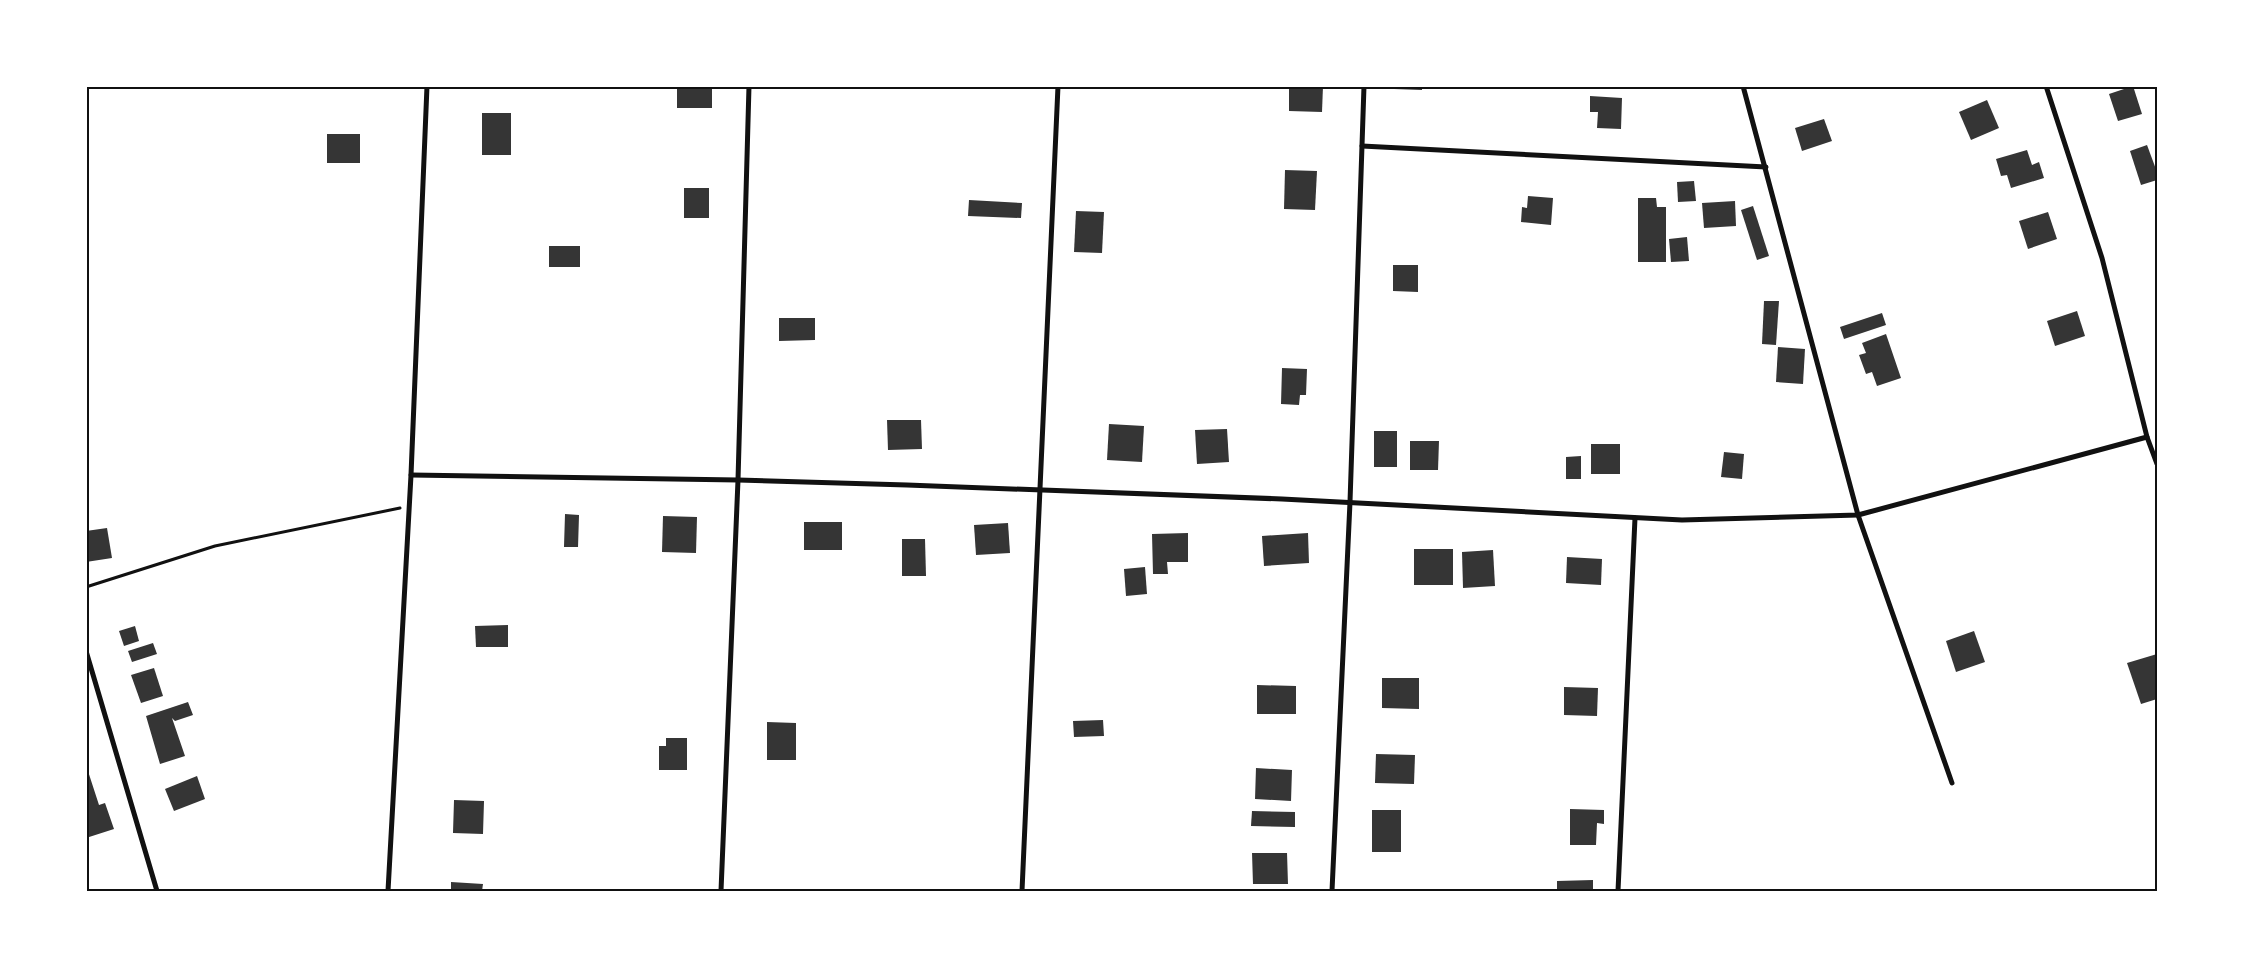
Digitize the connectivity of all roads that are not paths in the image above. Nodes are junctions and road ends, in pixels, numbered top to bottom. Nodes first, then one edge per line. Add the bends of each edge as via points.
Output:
1 (427, 86) edge
2 (749, 86) edge
3 (1058, 86) edge
4 (1364, 86) edge
5 (1743, 86) edge
6 (2046, 86) edge
7 (1362, 146) junction
8 (1766, 167) junction
9 (2147, 437) junction
10 (2157, 464) edge
11 (412, 475) junction
12 (738, 480) junction
13 (1039, 490) junction
14 (1350, 502) junction
15 (1858, 515) junction
16 (1635, 518) junction
17 (86, 652) edge
18 (1952, 783) dead end
19 (157, 891) edge
20 (388, 891) edge
21 (721, 891) edge
22 (1022, 891) edge
23 (1332, 891) edge
24 (1618, 891) edge

1 - 11 street
2 - 12 street
3 - 13 street
4 - 7 street
5 - 8 street
6 - 9 street via 2102,258
7 - 8 street
7 - 14 street
8 - 15 street
9 - 10 street
9 - 15 street
11 - 12 street
11 - 20 street
12 - 13 street
12 - 21 street
13 - 14 street
13 - 22 street
14 - 16 street
14 - 23 street
15 - 16 street via 1682,520
15 - 18 street
16 - 24 street
17 - 19 street

